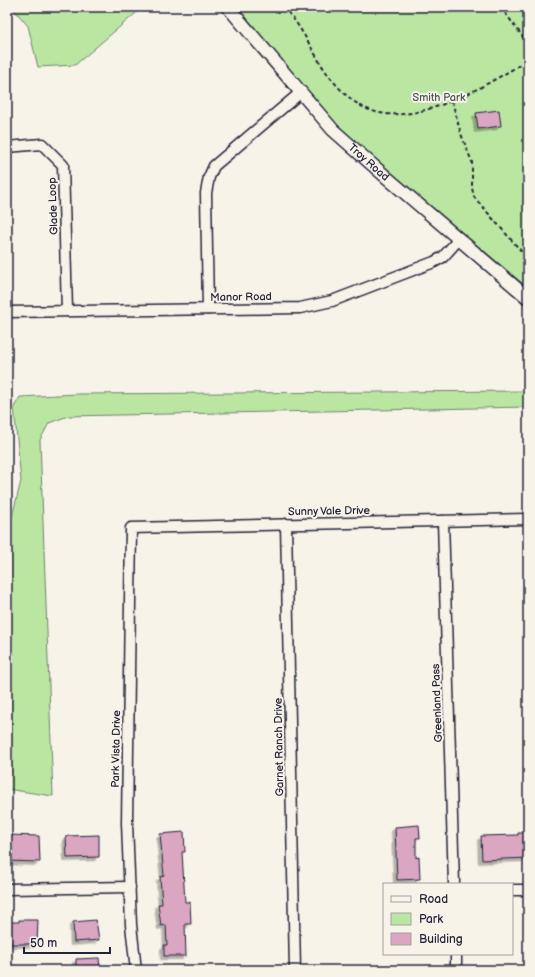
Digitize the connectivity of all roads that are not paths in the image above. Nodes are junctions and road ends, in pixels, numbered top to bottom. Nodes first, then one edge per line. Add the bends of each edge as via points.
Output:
1 (228, 7) edge
2 (300, 93) junction
3 (7, 147) edge
4 (459, 239) junction
5 (528, 298) edge
6 (208, 309) junction
7 (67, 311) junction
8 (7, 312) edge
9 (528, 519) edge
10 (443, 521) junction
11 (286, 524) junction
12 (131, 528) joint
13 (454, 883) edge
14 (130, 887) junction
15 (7, 889) edge
16 (513, 890) edge
17 (528, 890) edge
18 (456, 955) edge
19 (136, 970) edge
20 (295, 970) edge
21 (456, 970) edge

1 - 2 street, Troy Road
2 - 4 street, Troy Road via 333,130
2 - 6 street via 214,166 209,177 206,193
3 - 7 street, Glade Loop via 42,144 64,165
4 - 5 street, Troy Road
4 - 6 street, Manor Road via 443,257 434,262 332,301 300,308
6 - 7 street, Manor Road
7 - 8 street, Manor Road
9 - 10 street, Sunny Vale Drive
10 - 11 street, Sunny Vale Drive
10 - 13 street, Greenland Pass
11 - 12 street, Sunny Vale Drive
11 - 20 street, Garnet Ranch Drive
12 - 14 street, Park Vista Drive via 127,823
14 - 15 street
14 - 19 street, Park Vista Drive
16 - 17 street
18 - 21 street

